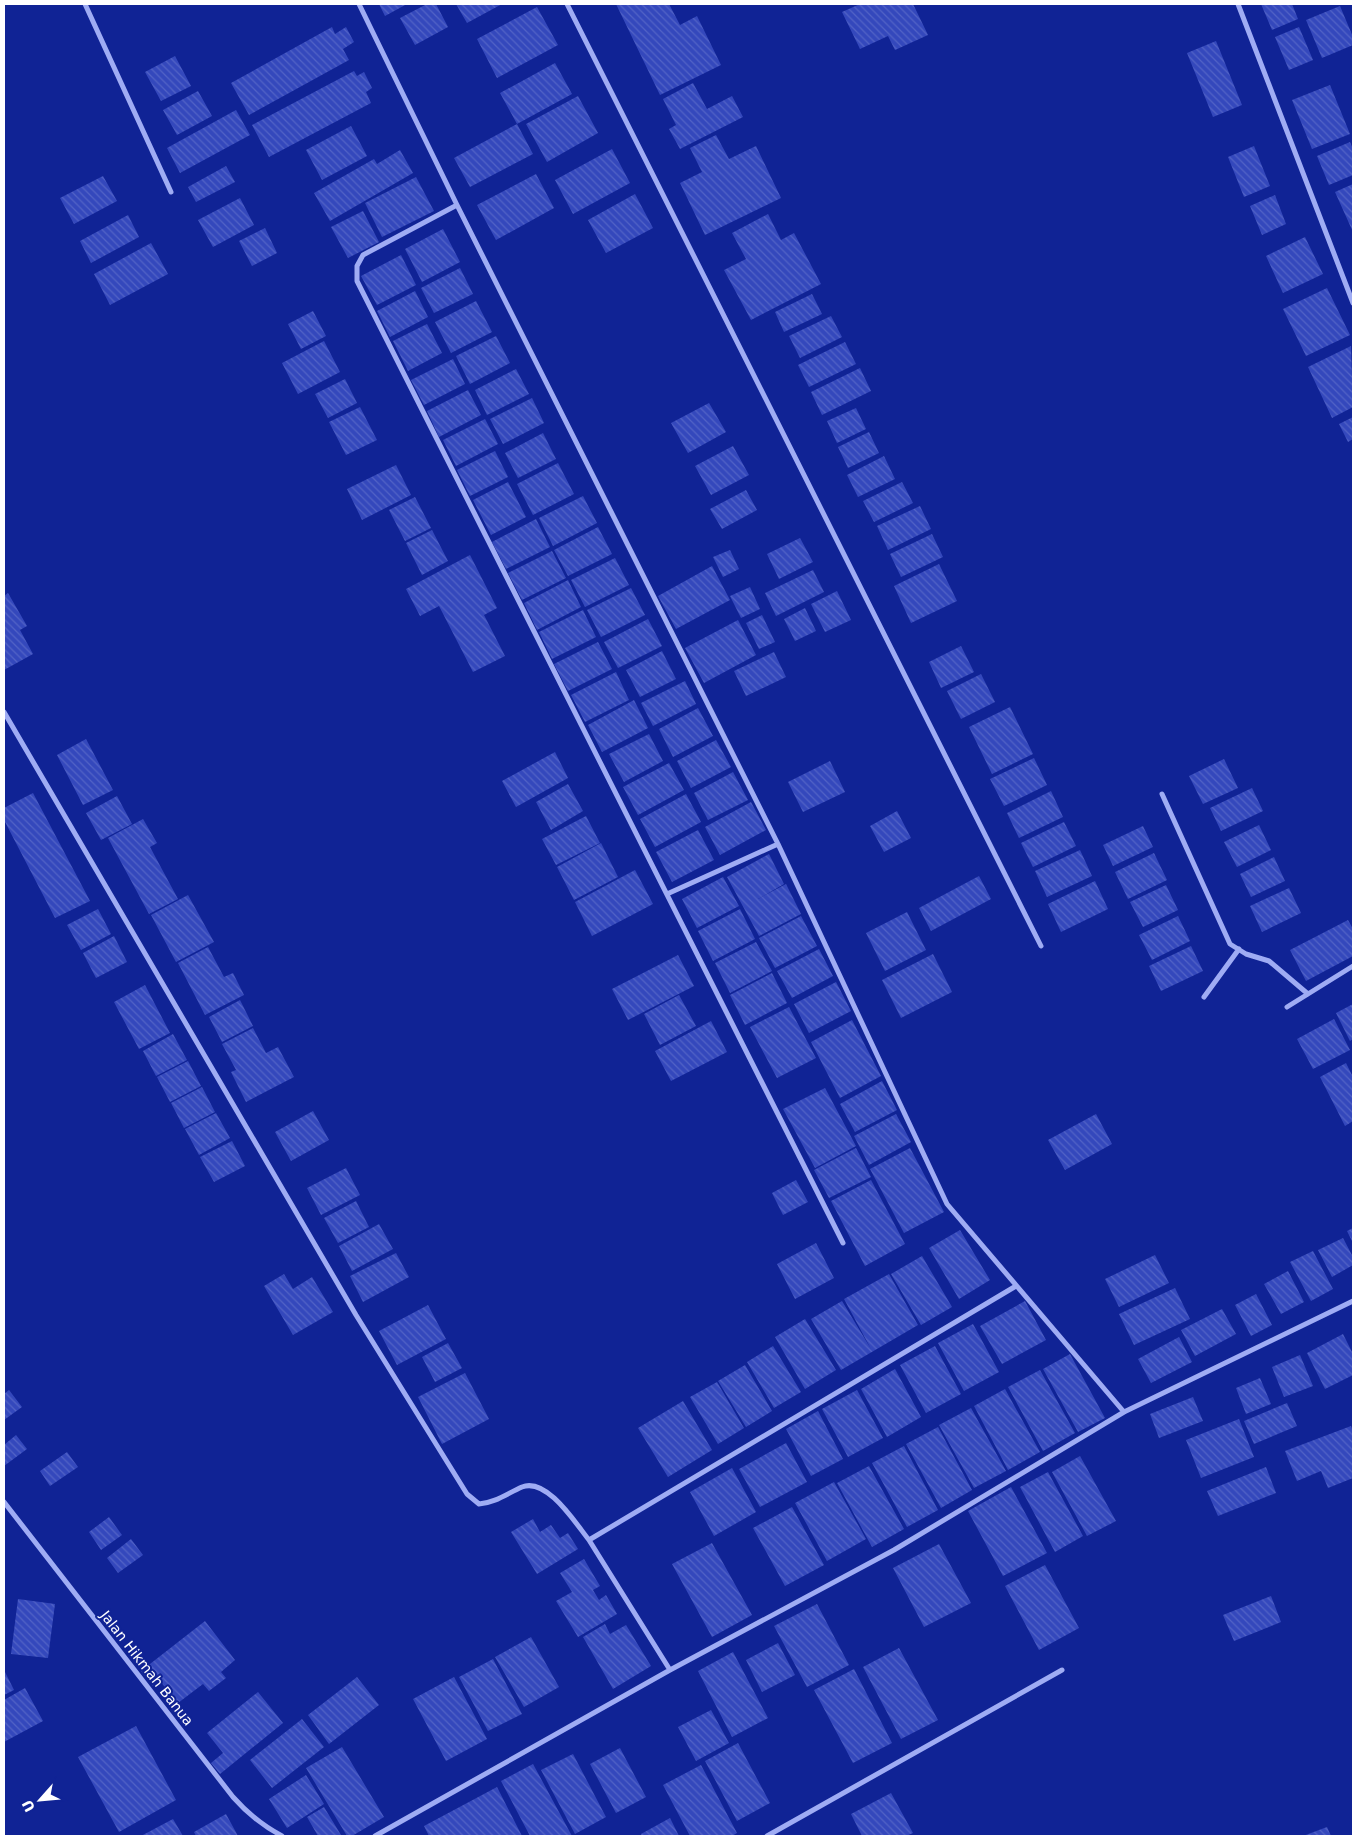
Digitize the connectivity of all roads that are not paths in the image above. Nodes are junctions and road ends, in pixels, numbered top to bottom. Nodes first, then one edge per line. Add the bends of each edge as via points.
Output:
1 (85, 4) edge
2 (360, 4) edge
3 (567, 4) edge
4 (1238, 4) edge
5 (171, 192) dead end
6 (457, 205) junction
7 (1353, 303) edge
8 (4, 712) edge
9 (1162, 794) dead end
10 (778, 844) junction
11 (667, 894) junction
12 (1041, 946) dead end
13 (1239, 949) junction
14 (1353, 966) edge
15 (1308, 994) junction
16 (1204, 997) dead end
17 (1287, 1007) dead end
18 (843, 1243) dead end
19 (1016, 1286) junction
20 (1353, 1300) edge
21 (1124, 1412) junction
22 (4, 1502) edge
23 (589, 1540) junction
24 (670, 1670) junction
25 (1062, 1670) dead end
26 (282, 1836) edge
27 (375, 1836) edge
28 (767, 1836) edge

1 - 5 street
2 - 6 street
3 - 12 street
4 - 7 street
6 - 10 street
6 - 11 street via 363,254 357,266 357,281
8 - 23 street via 356,1315 467,1494 479,1504 487,1504 525,1486 537,1486 553,1497
9 - 13 street via 1230,944
10 - 11 street
10 - 19 street via 946,1204
11 - 18 street
13 - 15 street via 1269,961
13 - 16 street
14 - 15 street
15 - 17 street
19 - 21 street
19 - 23 street
20 - 21 street
21 - 24 street via 894,1550
22 - 26 street, Jalan Hikmah Banua via 233,1797 246,1812
23 - 24 street
24 - 27 street
25 - 28 street

